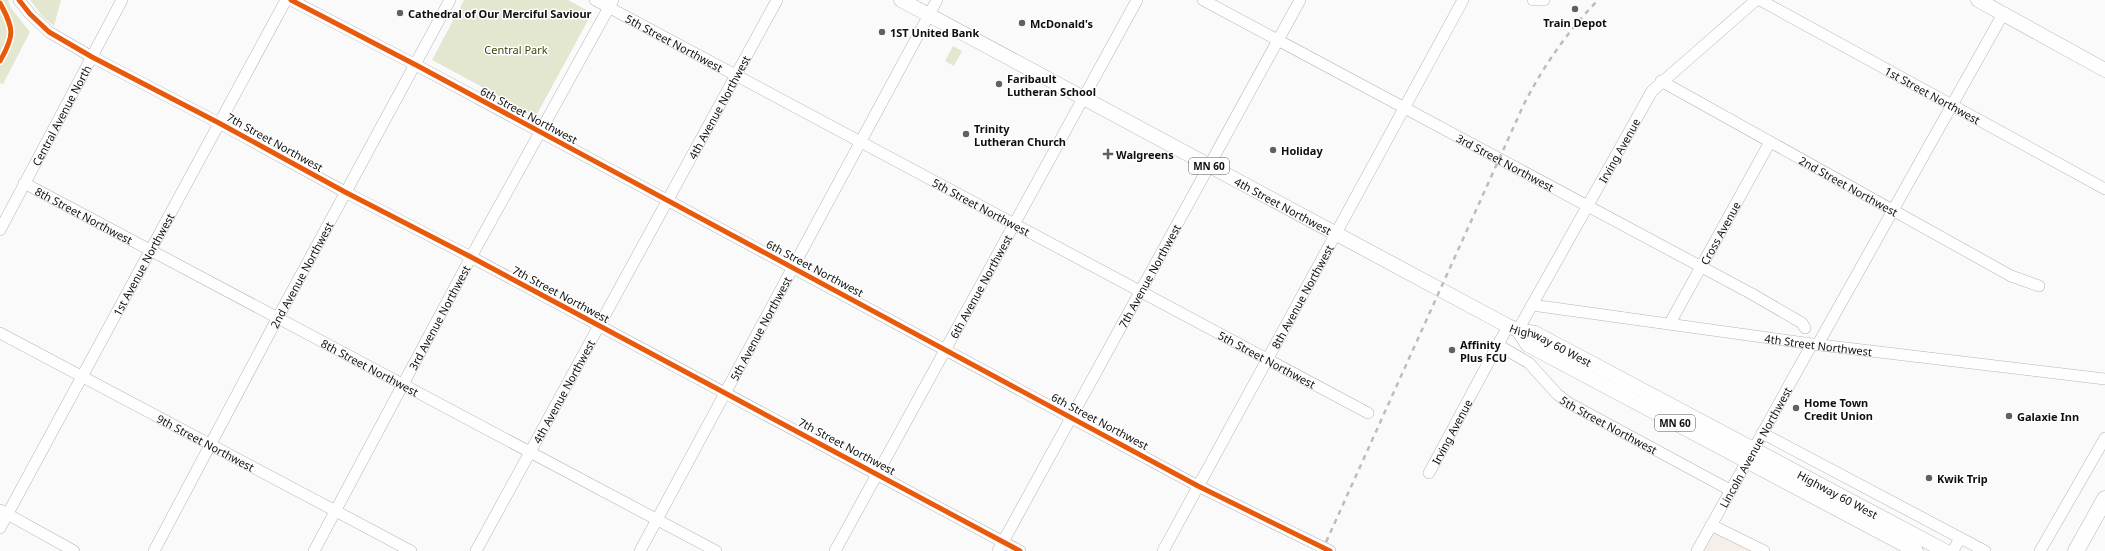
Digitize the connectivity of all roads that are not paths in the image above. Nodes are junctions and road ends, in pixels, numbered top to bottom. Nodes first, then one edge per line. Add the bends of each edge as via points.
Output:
1 (19, 0) edge
2 (122, 0) edge
3 (286, 0) edge
4 (291, 0) edge
5 (450, 0) edge
6 (595, 0) edge
7 (777, 0) edge
8 (901, 0) edge
9 (937, 0) edge
10 (1137, 0) edge
11 (1203, 0) edge
12 (1300, 0) edge
13 (1470, 0) edge
14 (1533, 0) edge
15 (1544, 0) edge
16 (1756, 0) edge
17 (1760, 0) edge
18 (1978, 0) edge
19 (611, 4) edge
20 (1460, 4) edge
21 (2003, 14) junction
22 (929, 15) junction
23 (1278, 40) junction
24 (92, 57) junction
25 (416, 65) junction
26 (2105, 69) edge
27 (736, 76) junction
28 (1661, 81) junction
29 (1084, 98) junction
30 (1952, 106) junction
31 (1404, 107) junction
32 (219, 123) junction
33 (541, 132) junction
34 (860, 141) junction
35 (1770, 142) junction
36 (1210, 166) junction
37 (24, 183) junction
38 (2105, 189) edge
39 (345, 192) junction
40 (667, 200) junction
41 (1587, 205) junction
42 (1894, 211) junction
43 (1014, 224) junction
44 (0, 230) edge
45 (1335, 232) junction
46 (150, 250) junction
47 (471, 257) junction
48 (793, 267) junction
49 (1701, 267) junction
50 (2039, 286) dead end
51 (1141, 291) junction
52 (1532, 305) junction
53 (277, 319) junction
54 (1670, 324) junction
55 (598, 326) junction
56 (1513, 328) junction
57 (1805, 328) dead end
58 (0, 333) edge
59 (1815, 344) junction
60 (1498, 346) junction
61 (945, 350) junction
62 (1267, 359) junction
63 (82, 376) junction
64 (2105, 379) edge
65 (403, 386) junction
66 (724, 392) junction
67 (1368, 413) dead end
68 (1071, 417) junction
69 (1762, 434) junction
70 (2105, 438) edge
71 (210, 445) junction
72 (1753, 448) junction
73 (530, 452) junction
74 (1746, 460) junction
75 (1429, 473) dead end
76 (877, 474) junction
77 (1198, 486) junction
78 (1730, 490) junction
79 (2105, 499) edge
80 (336, 511) junction
81 (4, 512) edge
82 (657, 520) junction
83 (1711, 525) junction
84 (0, 528) edge
85 (1960, 538) junction
86 (1001, 546) edge
87 (74, 551) edge
88 (154, 551) edge
89 (314, 551) edge
90 (411, 551) edge
91 (476, 551) edge
92 (640, 551) edge
93 (716, 551) edge
94 (835, 551) edge
95 (1020, 551) edge
96 (1163, 551) edge
97 (1330, 551) edge
98 (1697, 551) edge
99 (1764, 551) edge
100 (1916, 551) edge
101 (1946, 551) edge
102 (1953, 551) edge
103 (1985, 551) edge
104 (2040, 551) edge
105 (2076, 551) edge

1 - 24 street, 7th Street Northwest via 48,32
2 - 24 street, Central Avenue North
3 - 32 street, 1st Avenue Northwest
4 - 25 street, 6th Street Northwest
5 - 25 street, 2nd Avenue Northwest
6 - 19 street, 5th Street Northwest
7 - 27 street, 4th Avenue Northwest
8 - 22 main road, 4th Street Northwest / MN 60
9 - 22 street, 5th Avenue Northwest
10 - 29 street, 6th Avenue Northwest
11 - 23 street, 3rd Street Northwest
12 - 23 street, 7th Avenue Northwest
13 - 20 street
14 - 15 street
16 - 28 street, Irving Avenue
17 - 30 street, 1st Street Northwest
18 - 21 main road
19 - 27 street, 5th Street Northwest
19 - 33 street, 3rd Avenue Northwest
20 - 31 street, 8th Avenue Northwest
21 - 26 main road
21 - 30 street, Lincoln Avenue Northwest
22 - 29 main road, 4th Street Northwest / MN 60
22 - 34 street, 5th Avenue Northwest
23 - 31 street, 3rd Street Northwest
23 - 36 street, 7th Avenue Northwest
24 - 32 street, 7th Street Northwest
24 - 37 street, Central Avenue North
25 - 33 street, 6th Street Northwest
25 - 39 street, 2nd Avenue Northwest
27 - 34 street, 5th Street Northwest
27 - 40 street, 4th Avenue Northwest
28 - 35 street, 2nd Street Northwest
28 - 41 street, Irving Avenue via 1644,102
29 - 36 main road, 4th Street Northwest / MN 60
29 - 43 street, 6th Avenue Northwest
30 - 38 street, 1st Street Northwest
30 - 42 street, Lincoln Avenue Northwest
31 - 41 street, 3rd Street Northwest
31 - 45 street, 8th Avenue Northwest
32 - 39 street, 7th Street Northwest
32 - 46 street, 1st Avenue Northwest
33 - 40 street, 6th Street Northwest
33 - 47 street, 3rd Avenue Northwest
34 - 43 street, 5th Street Northwest
34 - 48 street, 5th Avenue Northwest
35 - 42 street, 2nd Street Northwest
35 - 49 street, Cross Avenue
36 - 45 main road, 4th Street Northwest / MN 60
36 - 51 street, 7th Avenue Northwest
37 - 44 street, Central Avenue North
37 - 46 street, 8th Street Northwest
39 - 47 street, 7th Street Northwest
39 - 53 street, 2nd Avenue Northwest
40 - 48 street, 6th Street Northwest
40 - 55 street, 4th Avenue Northwest
41 - 49 street, 3rd Street Northwest
41 - 52 street, Irving Avenue
42 - 50 street, 2nd Street Northwest via 2011,276
42 - 59 street, Lincoln Avenue Northwest
43 - 51 street, 5th Street Northwest
43 - 61 street, 6th Avenue Northwest
45 - 56 main road, 4th Street Northwest / MN 60
45 - 62 street, 8th Avenue Northwest
46 - 53 street, 8th Street Northwest
46 - 63 street, 1st Avenue Northwest
47 - 55 street, 7th Street Northwest
47 - 65 street, 3rd Avenue Northwest
48 - 61 street, 6th Street Northwest
48 - 66 street, 5th Avenue Northwest
49 - 54 street, Cross Avenue
49 - 57 street, 3rd Street Northwest via 1802,323
51 - 62 street, 5th Street Northwest
51 - 68 street, 7th Avenue Northwest
52 - 54 street, 4th Street Northwest
52 - 56 street, Irving Avenue
53 - 65 street, 8th Street Northwest
53 - 71 street, 2nd Avenue Northwest
54 - 59 street, 4th Street Northwest
55 - 66 street, 7th Street Northwest
55 - 73 street, 4th Avenue Northwest
56 - 60 street, Irving Avenue
56 - 72 main road, Highway 60 West / MN 60 via 1535,332
56 - 74 main road, Highway 60 West / MN 60 via 1528,345
58 - 63 street, 9th Street Northwest
59 - 64 street, 4th Street Northwest
59 - 69 street, Lincoln Avenue Northwest
60 - 75 street, Irving Avenue
60 - 78 street, 5th Street Northwest via 1529,363 1567,402
61 - 68 street, 6th Street Northwest
61 - 76 street, 6th Avenue Northwest
62 - 67 street, 5th Street Northwest
62 - 77 street, 8th Avenue Northwest
63 - 71 street, 9th Street Northwest
63 - 81 street, 1st Avenue Northwest
65 - 73 street, 8th Street Northwest
65 - 80 street, 3rd Avenue Northwest
66 - 76 street, 7th Street Northwest
66 - 82 street, 5th Avenue Northwest
68 - 77 street, 6th Street Northwest
68 - 86 street, 7th Avenue Northwest
69 - 72 street, Lincoln Avenue Northwest
69 - 85 street
70 - 104 street
71 - 80 street, 9th Street Northwest
71 - 88 street, 2nd Avenue Northwest
72 - 74 street, Lincoln Avenue Northwest
72 - 101 main road, Highway 60 West / MN 60
73 - 82 street, 8th Street Northwest
73 - 91 street, 4th Avenue Northwest
74 - 78 street, Lincoln Avenue Northwest
74 - 100 main road, Highway 60 West / MN 60
76 - 86 street, 7th Street Northwest
76 - 94 street, 6th Avenue Northwest
77 - 96 street, 8th Avenue Northwest
77 - 97 street, 6th Street Northwest
78 - 83 street, Lincoln Avenue Northwest
79 - 105 highway
80 - 89 street, 3rd Avenue Northwest
80 - 90 street, 9th Street Northwest
81 - 84 street, 1st Avenue Northwest
81 - 87 street
82 - 92 street, 5th Avenue Northwest
82 - 93 street, 8th Street Northwest
83 - 98 street, Lincoln Avenue Northwest
83 - 99 street
85 - 102 street
85 - 103 street
86 - 95 street, 7th Street Northwest

